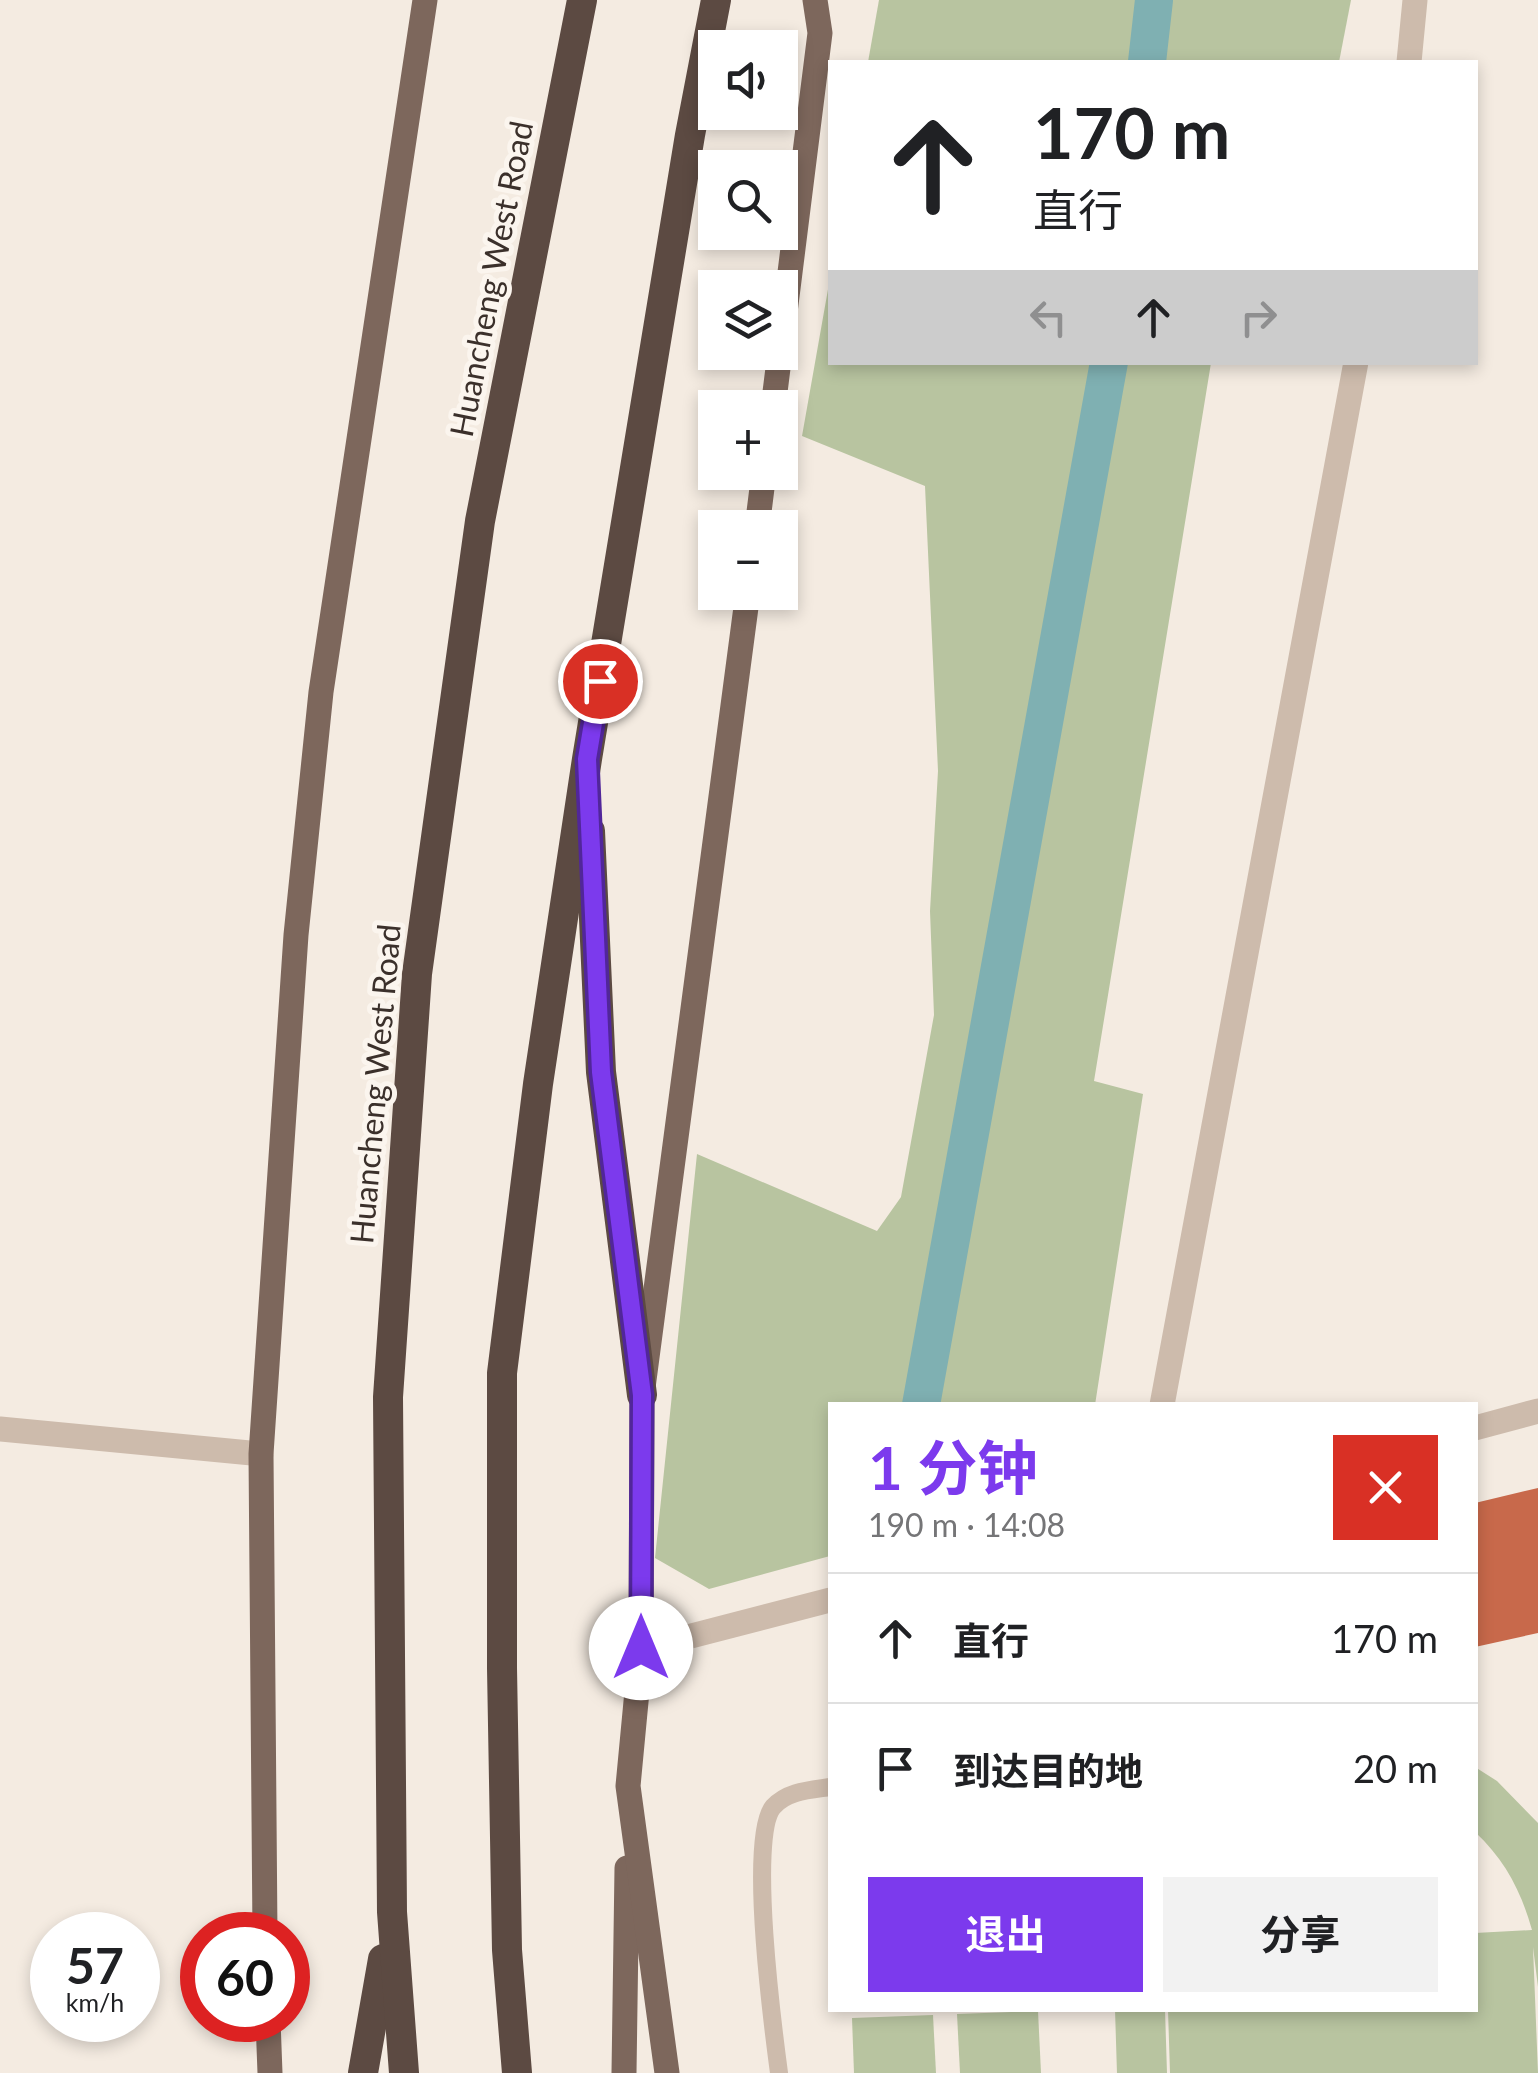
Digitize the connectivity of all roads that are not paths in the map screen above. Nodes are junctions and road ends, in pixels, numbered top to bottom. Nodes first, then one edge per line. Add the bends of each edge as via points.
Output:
1 (425, 0) edge
2 (434, 0) edge
3 (582, 0) edge
4 (716, 0) edge
5 (814, 0) edge
6 (1415, 0) edge
7 (422, 31) junction
8 (1410, 60) edge
9 (1355, 365) edge
10 (775, 390) edge
11 (746, 610) edge
12 (587, 759) junction
13 (642, 1395) junction
14 (1163, 1402) edge
15 (1538, 1411) edge
16 (1478, 1427) edge
17 (0, 1429) edge
18 (261, 1454) junction
19 (828, 1601) edge
20 (641, 1648) junction
21 (628, 1786) junction
22 (828, 1787) edge
23 (264, 1912) edge
24 (392, 1912) junction
25 (269, 2042) edge
26 (270, 2073) edge
27 (363, 2073) edge
28 (404, 2073) edge
29 (517, 2073) edge
30 (624, 2073) edge
31 (667, 2073) edge
32 (779, 2073) edge

1 - 7 main road
2 - 7 main road
3 - 24 highway, Huancheng West Road via 480,521 417,974 388,1397
4 - 12 highway
5 - 10 main road via 820,34
6 - 8 street
7 - 18 main road via 321,692 296,935
9 - 14 street
11 - 13 main road
12 - 13 highway via 601,1072
12 - 29 highway via 502,1373 506,1932
13 - 20 main road
15 - 16 street
17 - 18 street
18 - 23 main road
19 - 20 street
20 - 21 main road
21 - 30 main road
21 - 31 main road
22 - 32 lane via 790,1794 764,1824 765,1932
24 - 27 highway
24 - 28 highway, Huancheng West Road
25 - 26 main road

